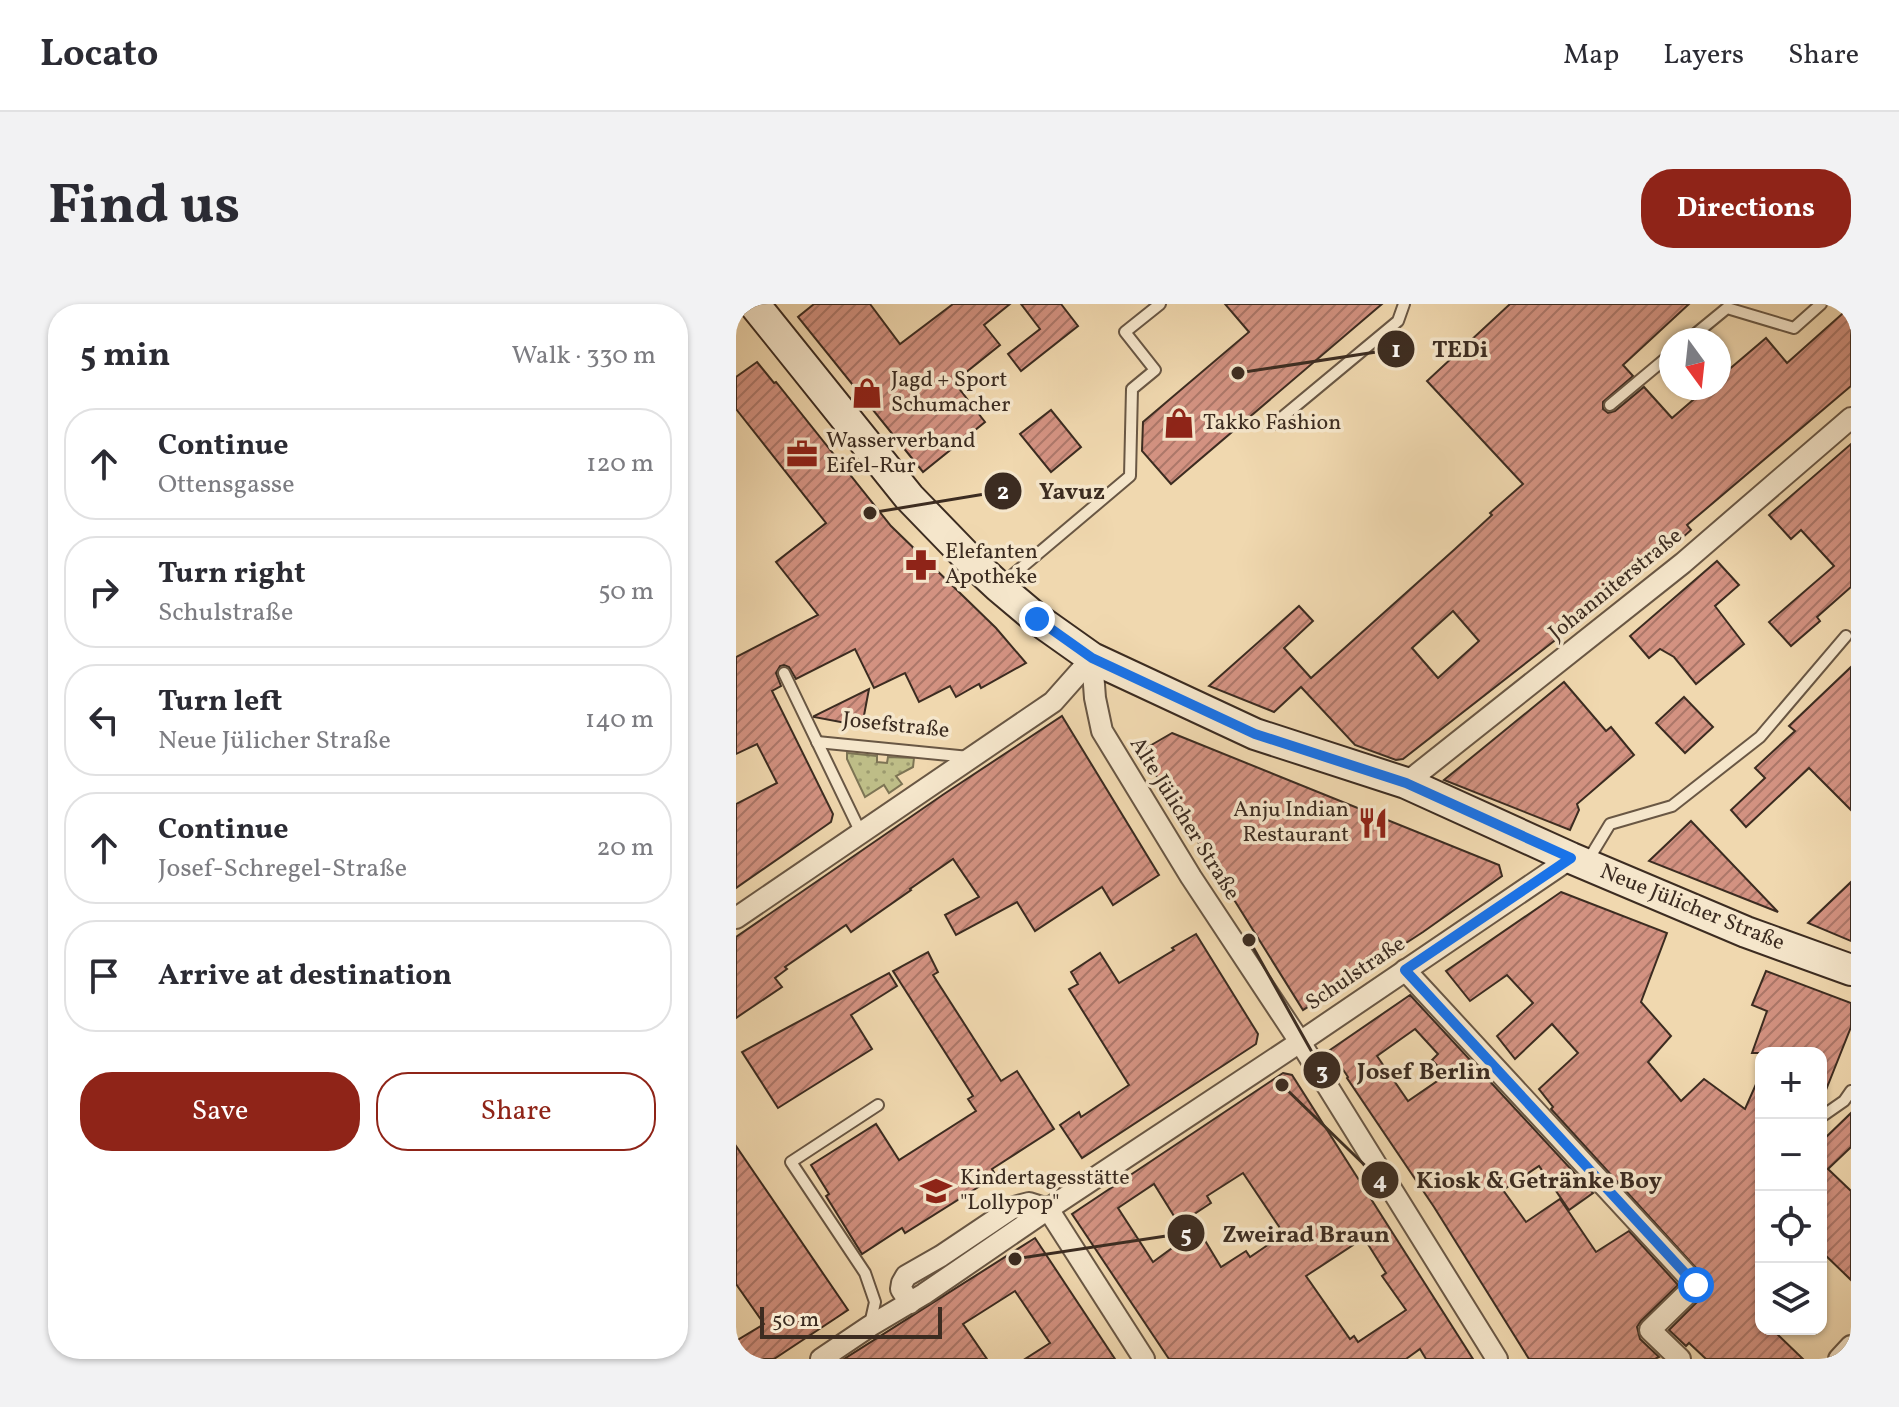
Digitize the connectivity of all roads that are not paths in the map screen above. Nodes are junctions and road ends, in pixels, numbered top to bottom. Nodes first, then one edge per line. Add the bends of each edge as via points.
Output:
1 (754, 304) edge
2 (1160, 304) edge
3 (1404, 304) edge
4 (1821, 304) edge
5 (1703, 328) edge
6 (1659, 364) edge
7 (1610, 405) dead end
8 (1851, 418) edge
9 (1274, 424) dead end
10 (999, 587) junction
11 (1846, 636) dead end
12 (1092, 658) junction
13 (784, 673) dead end
14 (817, 742) junction
15 (971, 758) junction
16 (1406, 783) junction
17 (861, 833) junction
18 (1578, 861) junction
19 (736, 918) edge
20 (1405, 970) junction
21 (1851, 970) edge
22 (1300, 1042) junction
23 (1851, 1091) edge
24 (878, 1105) dead end
25 (1827, 1113) edge
26 (1048, 1209) junction
27 (870, 1326) junction
28 (1851, 1346) edge
29 (821, 1359) edge
30 (1144, 1359) edge
31 (1497, 1359) edge
32 (1680, 1359) edge
33 (1839, 1359) edge

1 - 10 street, Neue Jülicher Straße via 909,497
2 - 10 lane via 1125,332 1155,370 1132,389 1130,476
3 - 9 lane via 1398,321
4 - 5 lane via 1794,328 1727,308
6 - 7 lane
8 - 16 street, Johanniterstraße via 1683,563
10 - 12 street, Neue Jülicher Straße
11 - 18 lane via 1760,737 1672,806 1610,824
12 - 15 street, Josefstraße via 1053,702
12 - 16 street, Neue Jülicher Straße via 1255,734
12 - 22 street, Alte Jülicher Straße via 1102,731
13 - 14 lane, Josefstraße
14 - 15 lane, Josefstraße
14 - 17 lane, Josefstraße
15 - 17 street, Josefstraße
16 - 18 street, Neue Jülicher Straße
17 - 19 street, Josefstraße
18 - 20 street, Schulstraße
18 - 21 street, Neue Jülicher Straße
20 - 22 street, Schulstraße
20 - 32 street via 1696,1285 1650,1330
22 - 26 street, Schulstraße
22 - 31 street, Alte Jülicher Straße
23 - 25 lane
24 - 27 lane via 791,1162 865,1273 875,1302
26 - 27 street via 1029,1203 1014,1207 906,1276 901,1289 910,1303
26 - 30 street
27 - 29 street
28 - 33 street

